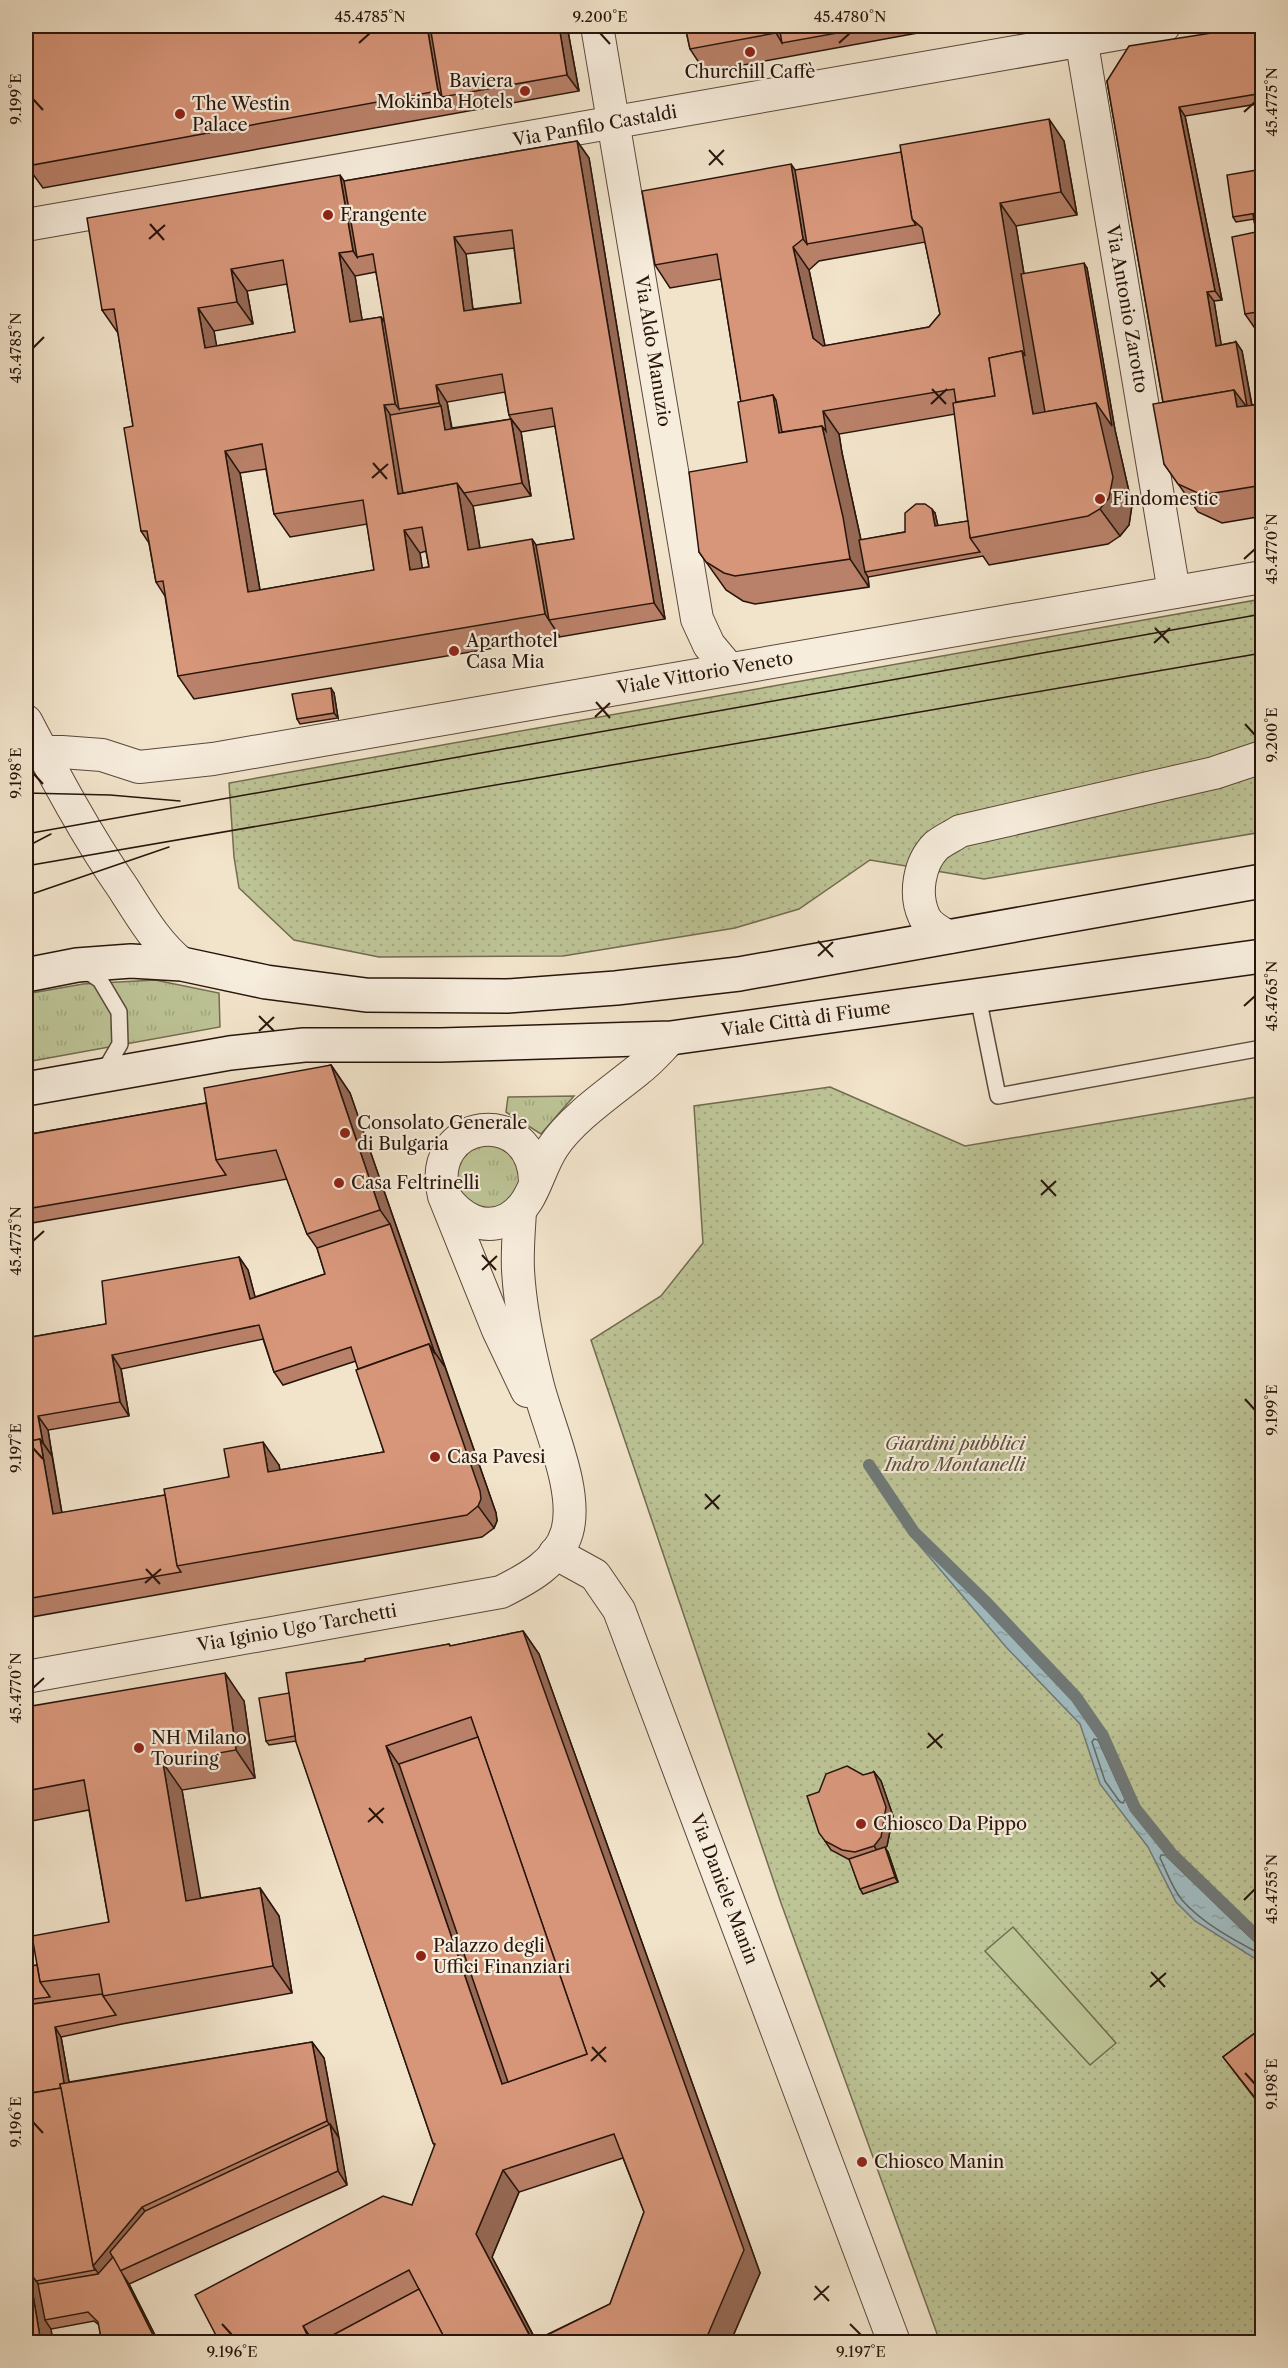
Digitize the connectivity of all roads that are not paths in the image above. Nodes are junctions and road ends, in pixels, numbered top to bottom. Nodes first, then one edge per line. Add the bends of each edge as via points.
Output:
1 (597, 26) edge
2 (1164, 26) edge
3 (1080, 33) edge
4 (615, 123) junction
5 (26, 225) edge
6 (1263, 577) edge
7 (1174, 592) junction
8 (729, 669) junction
9 (26, 721) edge
10 (34, 752) edge
11 (1263, 757) edge
12 (1263, 881) edge
13 (949, 937) junction
14 (1263, 956) edge
15 (182, 964) junction
16 (77, 965) junction
17 (26, 975) edge
18 (978, 997) junction
19 (670, 1038) junction
20 (1263, 1048) edge
21 (100, 1078) junction
22 (26, 1089) edge
23 (535, 1182) junction
24 (444, 1196) junction
25 (520, 1211) junction
26 (561, 1459) junction
27 (555, 1553) junction
28 (26, 1677) edge
29 (889, 2340) edge

1 - 4 street, Via Aldo Manuzio
2 - 3 street, Via Panfilo Castaldi
3 - 4 street, Via Panfilo Castaldi
3 - 7 street, Via Antonio Zarotto
4 - 5 street, Via Panfilo Castaldi
4 - 8 street, Via Aldo Manuzio via 697,619 709,645
6 - 7 street, Viale Vittorio Veneto
7 - 8 street, Viale Vittorio Veneto
8 - 10 street, Viale Vittorio Veneto via 213,759 139,767 102,755
9 - 10 street
10 - 15 street via 139,915 162,947
11 - 13 street via 960,831 937,845 923,864 920,881 924,918
12 - 13 main road
13 - 15 main road via 739,974 507,996 366,995 266,982
14 - 18 main road, Viale Città di Fiume
15 - 16 main road via 131,961
16 - 17 main road
16 - 21 lane via 100,980 119,1012 120,1044
18 - 19 main road, Viale Città di Fiume
18 - 20 lane via 998,1096
19 - 21 main road, Viale Città di Fiume via 304,1045 230,1053
19 - 23 street via 553,1146
21 - 22 main road, Viale Città di Fiume
23 - 24 street via 529,1154 519,1141 505,1132 476,1130 452,1146 442,1164
23 - 25 street
24 - 25 street via 453,1209 476,1222 493,1224
24 - 26 street via 498,1330
25 - 26 street via 518,1269 523,1310 537,1383
26 - 27 street via 570,1508 567,1533
27 - 28 street, Via Iginio Ugo Tarchetti via 532,1577 501,1592
27 - 29 street, Via Daniele Manin via 595,1575 619,1610

